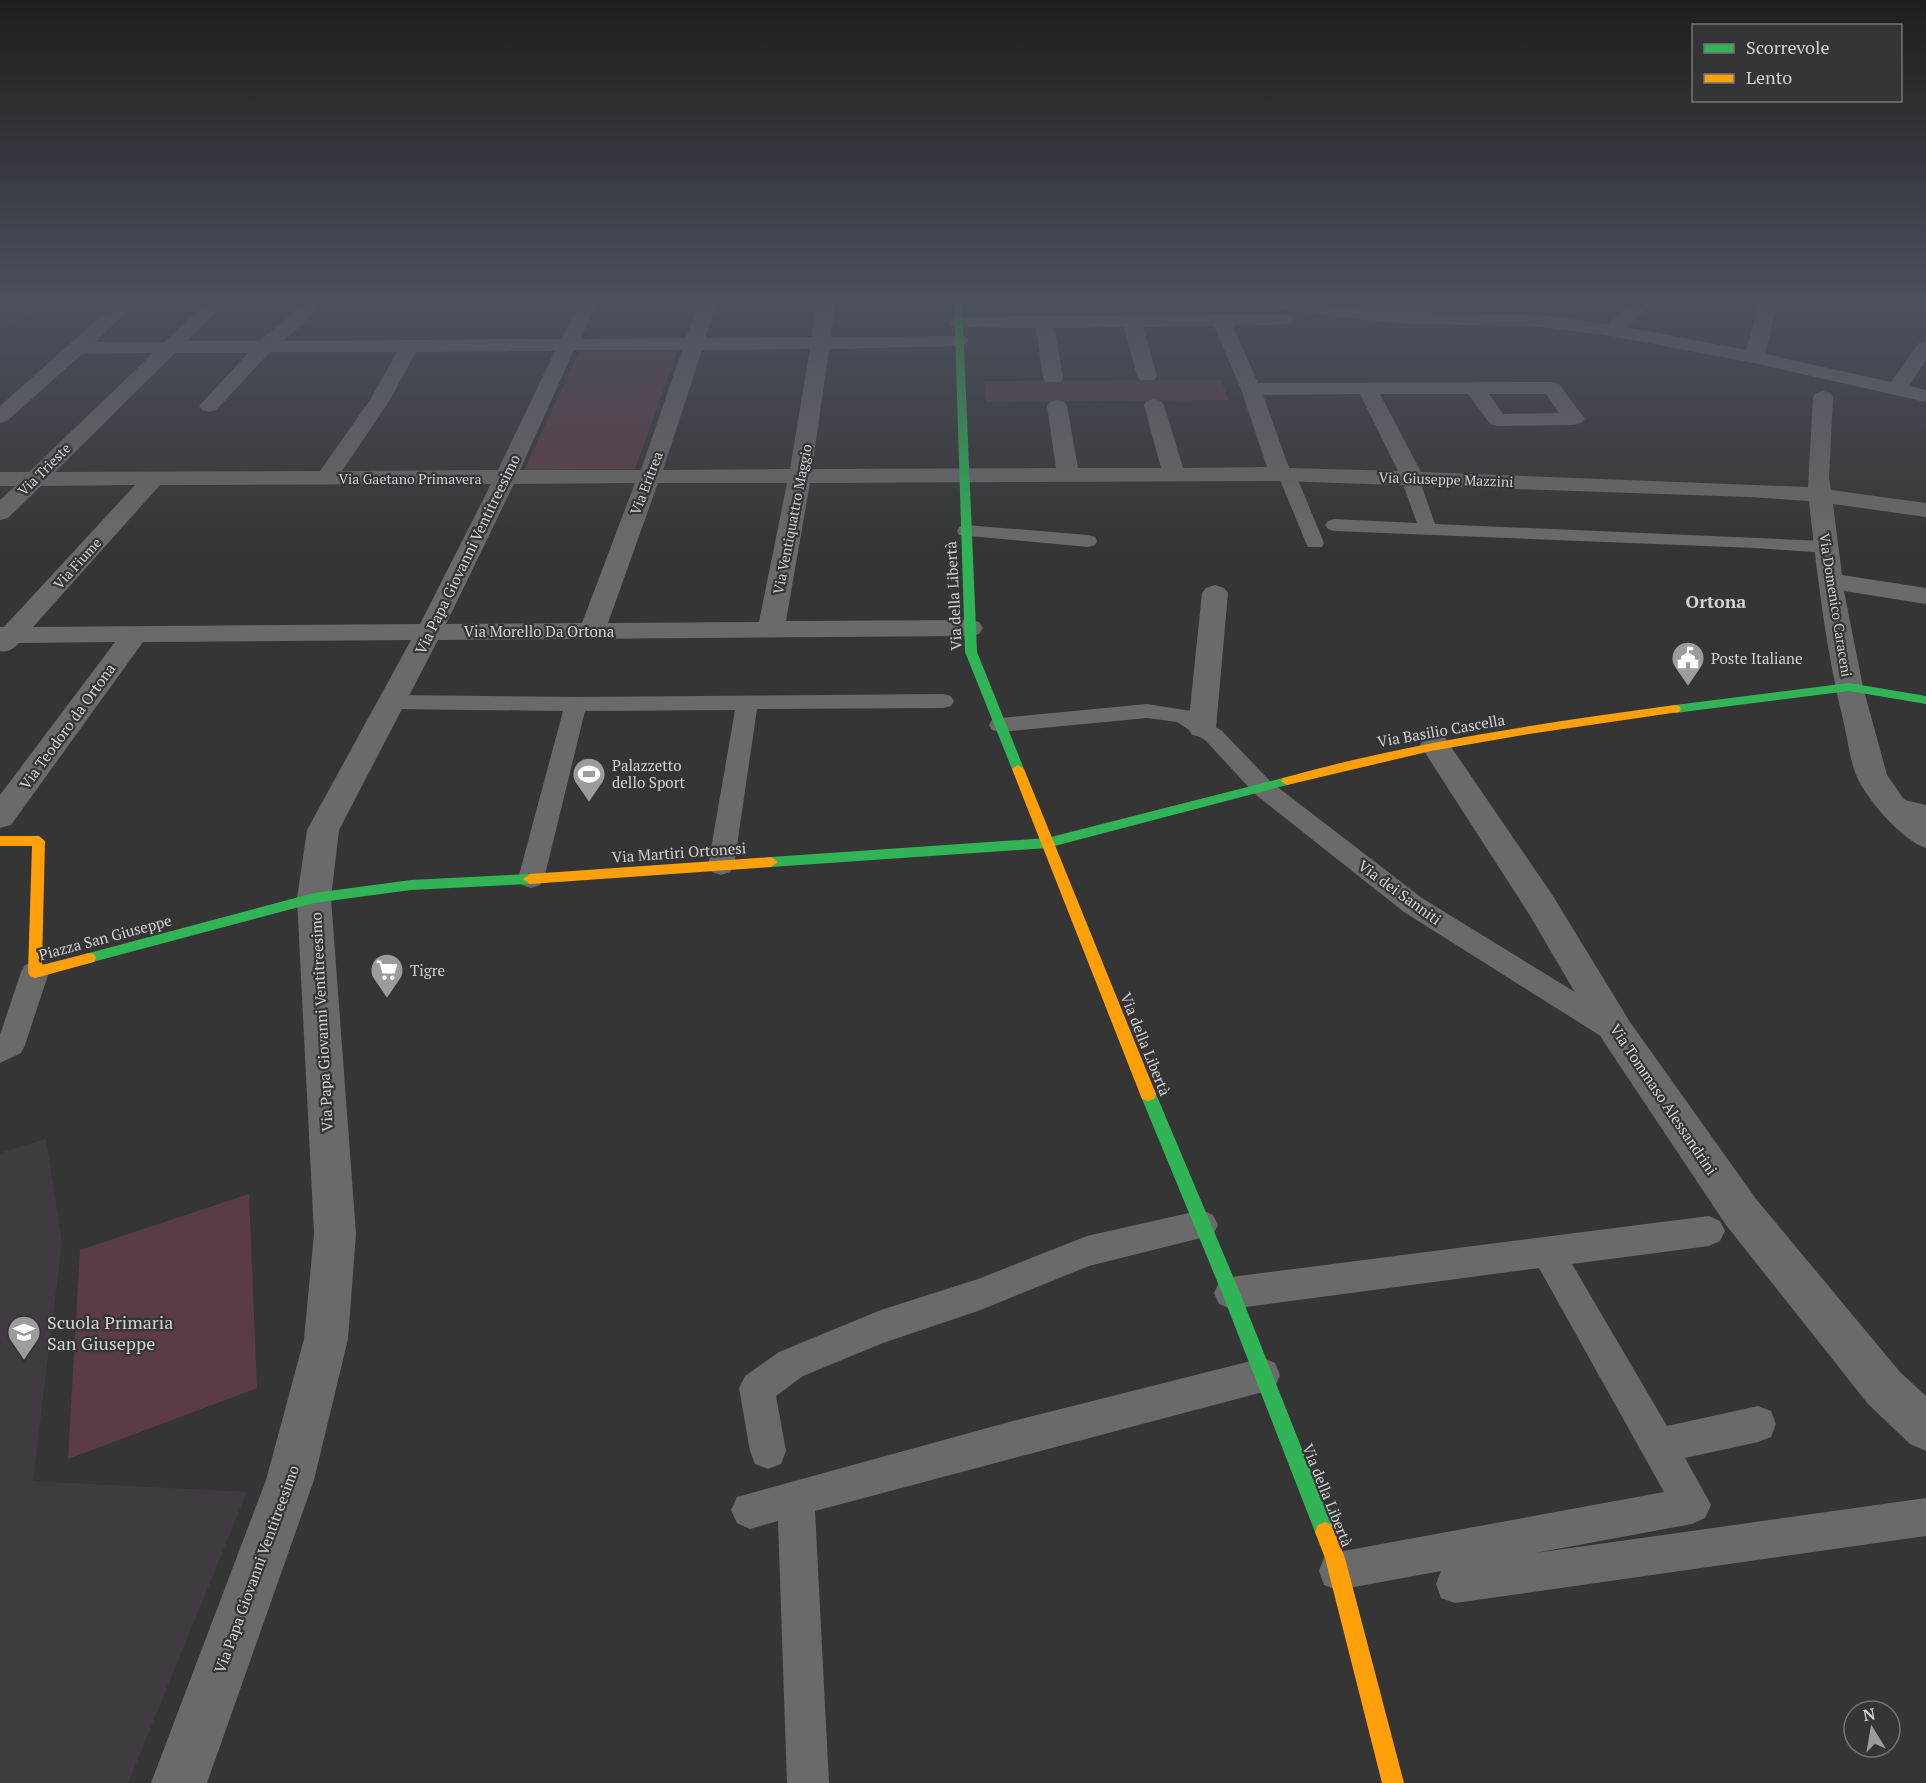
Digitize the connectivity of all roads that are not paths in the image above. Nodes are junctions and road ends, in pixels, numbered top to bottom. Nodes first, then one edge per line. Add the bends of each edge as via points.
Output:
1 (37, 384) edge
2 (130, 384) edge
3 (229, 384) edge
4 (389, 384) edge
5 (549, 384) edge
6 (680, 384) edge
7 (815, 384) edge
8 (961, 384) edge
9 (1249, 384) edge
10 (1876, 384) edge
11 (1900, 384) edge
12 (1367, 388) junction
13 (1251, 389) junction
14 (1475, 389) dead end
15 (1897, 389) junction
16 (1926, 396) edge
17 (1823, 397) dead end
18 (1154, 405) dead end
19 (209, 406) dead end
20 (1057, 406) dead end
21 (0, 417) edge
22 (1068, 474) junction
23 (1174, 474) junction
24 (1283, 474) junction
25 (964, 475) junction
26 (506, 477) junction
27 (648, 477) junction
28 (798, 477) junction
29 (153, 478) junction
30 (326, 478) junction
31 (0, 479) edge
32 (33, 479) junction
33 (1412, 482) junction
34 (1820, 495) junction
35 (1926, 510) edge
36 (0, 513) edge
37 (1334, 525) dead end
38 (1428, 529) junction
39 (966, 531) junction
40 (1088, 541) dead end
41 (1315, 543) dead end
42 (1826, 547) junction
43 (1831, 581) junction
44 (1215, 593) dead end
45 (1926, 596) edge
46 (970, 628) junction
47 (771, 629) junction
48 (592, 630) junction
49 (429, 632) junction
50 (135, 634) junction
51 (4, 639) edge
52 (1849, 687) junction
53 (1926, 699) edge
54 (943, 700) dead end
55 (393, 702) junction
56 (747, 703) junction
57 (576, 704) junction
58 (1000, 725) junction
59 (1202, 728) junction
60 (1435, 745) junction
61 (1263, 788) junction
62 (1892, 805) junction
63 (1926, 813) edge
64 (0, 817) edge
65 (1926, 837) edge
66 (0, 841) edge
67 (1047, 843) junction
68 (722, 866) junction
69 (531, 879) junction
70 (314, 898) junction
71 (34, 972) junction
72 (1617, 1032) junction
73 (0, 1051) edge
74 (1202, 1225) junction
75 (1709, 1231) dead end
76 (1548, 1252) junction
77 (1231, 1293) junction
78 (1263, 1375) junction
79 (1758, 1424) dead end
80 (1926, 1428) edge
81 (1658, 1446) junction
82 (768, 1451) dead end
83 (796, 1498) junction
84 (750, 1510) dead end
85 (1926, 1517) edge
86 (1338, 1571) junction
87 (1455, 1584) dead end
88 (179, 1783) edge
89 (808, 1783) edge
90 (1393, 1783) edge

1 - 21 street
2 - 32 street, Via Trieste
3 - 19 street
4 - 30 street
5 - 26 street, Via Papa Giovanni Ventitreesimo
6 - 27 street, Via Eritrea
7 - 28 street, Via Ventiquattro Maggio
8 - 25 street, Via della Libertà
9 - 13 street
10 - 15 street
11 - 15 street
12 - 13 street
12 - 14 street
12 - 33 street
13 - 24 street
15 - 16 street
17 - 34 street, Via Domenico Caraceni
18 - 23 street
20 - 22 street
22 - 23 street, Via Giuseppe Mazzini
22 - 25 street, Via Giuseppe Mazzini
23 - 24 street, Via Giuseppe Mazzini
24 - 33 street, Via Giuseppe Mazzini
24 - 41 lane
25 - 28 street, Via Gaetano Primavera
25 - 39 street, Via della Libertà
26 - 27 street, Via Gaetano Primavera
26 - 30 street, Via Gaetano Primavera
26 - 49 street, Via Papa Giovanni Ventitreesimo
27 - 28 street, Via Gaetano Primavera
27 - 48 street, Via Eritrea
28 - 47 street, Via Ventiquattro Maggio
29 - 30 street, Via Gaetano Primavera
29 - 32 street, Via Gaetano Primavera
29 - 51 street, Via Fiume
31 - 32 street, Via Gaetano Primavera
32 - 36 street, Via Trieste
33 - 34 street, Via Giuseppe Mazzini
33 - 38 lane
34 - 35 street, Via Giuseppe Mazzini
34 - 42 street, Via Domenico Caraceni
37 - 38 lane
38 - 42 lane
39 - 40 lane
39 - 46 street, Via della Libertà
42 - 43 street, Via Domenico Caraceni
43 - 45 street
43 - 52 street, Via Domenico Caraceni
44 - 59 street
46 - 47 street, Via Morello Da Ortona
46 - 58 street, Via della Libertà via 971,652
47 - 48 street, Via Morello Da Ortona
48 - 49 street, Via Morello Da Ortona
49 - 50 street, Via Morello Da Ortona
49 - 55 street, Via Papa Giovanni Ventitreesimo
50 - 51 street, Via Morello Da Ortona
50 - 64 street, Via Teodoro da Ortona
52 - 53 street, Via Basilio Cascella
52 - 60 street, Via Basilio Cascella
52 - 62 street, Via Domenico Caraceni via 1872,777
54 - 56 lane
55 - 57 lane
55 - 70 street, Via Papa Giovanni Ventitreesimo via 323,830
56 - 57 lane
56 - 68 lane
57 - 69 lane
58 - 59 lane, Via dei Sanniti via 1147,711 1183,716
58 - 67 street, Via della Libertà
59 - 61 lane, Via dei Sanniti
60 - 61 street, Via Basilio Cascella
60 - 72 street, Via Tommaso Alessandrini via 1541,905
61 - 67 street, Via Basilio Cascella
61 - 72 lane, Via dei Sanniti via 1413,905
62 - 63 lane
62 - 65 street, Via Domenico Caraceni
66 - 71 street, Piazza San Giuseppe via 39,842
67 - 68 street, Via Martiri Ortonesi
67 - 74 street, Via della Libertà
68 - 69 street, Via Martiri Ortonesi
69 - 70 street, Via Martiri Ortonesi via 411,885
70 - 71 street, Piazza San Giuseppe
70 - 88 street, Via Papa Giovanni Ventitreesimo via 335,1234 326,1340 290,1480
71 - 73 lane via 11,1045
72 - 80 street, Via Tommaso Alessandrini via 1741,1212 1884,1389
74 - 77 street, Via della Libertà
74 - 82 lane via 1088,1251 791,1364 758,1388
75 - 76 lane
76 - 77 lane
76 - 81 lane
77 - 78 street, Via della Libertà
78 - 83 lane
78 - 86 street, Via della Libertà
79 - 81 lane
81 - 86 lane via 1692,1505
83 - 84 lane
83 - 89 lane
85 - 87 lane
86 - 90 street, Via della Libertà

